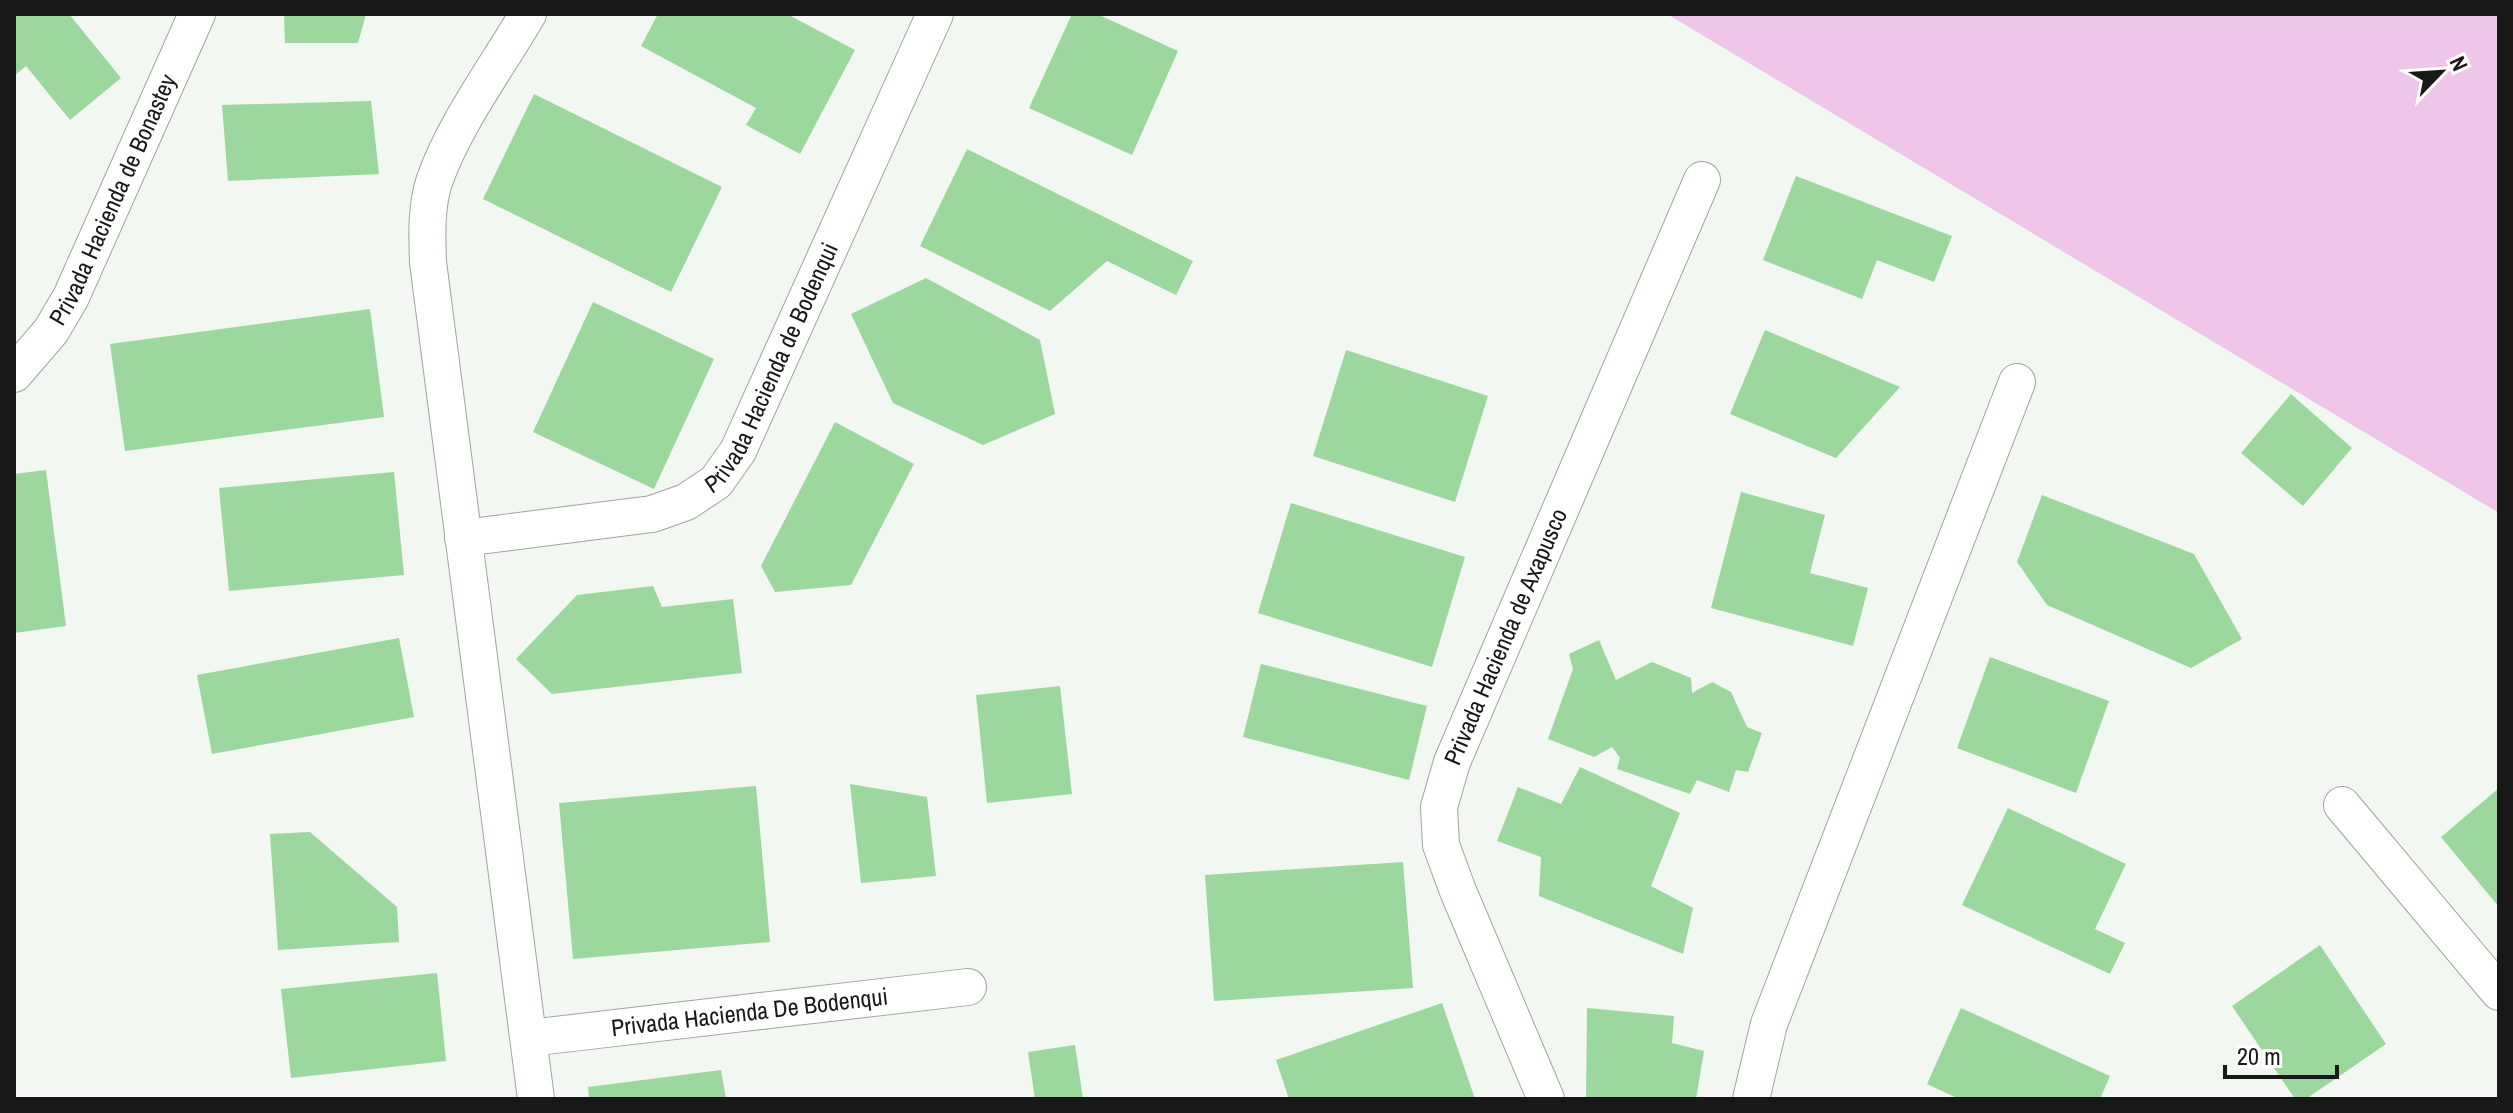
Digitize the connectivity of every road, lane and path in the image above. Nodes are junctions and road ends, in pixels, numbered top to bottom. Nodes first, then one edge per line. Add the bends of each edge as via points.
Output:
1 (197, 14) edge
2 (528, 14) edge
3 (935, 14) edge
4 (1702, 180) dead end
5 (14, 374) edge
6 (2017, 382) dead end
7 (463, 538) junction
8 (2342, 805) dead end
9 (968, 987) dead end
10 (2499, 992) edge
11 (529, 1038) junction
12 (536, 1099) edge
13 (1546, 1099) edge
14 (1751, 1099) edge

1 - 5 street, Privada Hacienda de Bonastey via 71,297 51,331
2 - 7 street via 450,144 433,184 427,224
3 - 7 street, Privada Hacienda de Bodenqui via 738,451 716,482 686,502 652,514
4 - 13 street, Privada Hacienda de Axapusco via 1452,762 1439,807 1441,845
6 - 14 street via 1769,1024
7 - 11 street
8 - 10 street
9 - 11 street, Privada Hacienda De Bodenqui
11 - 12 street

